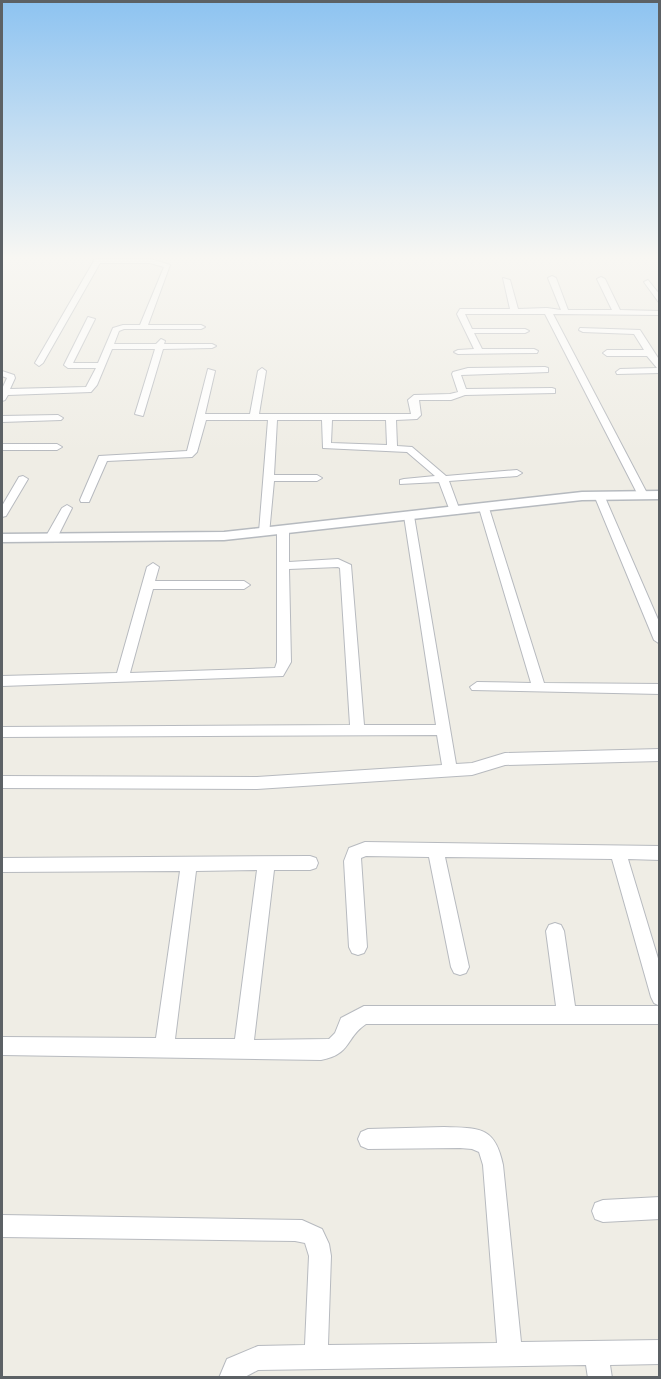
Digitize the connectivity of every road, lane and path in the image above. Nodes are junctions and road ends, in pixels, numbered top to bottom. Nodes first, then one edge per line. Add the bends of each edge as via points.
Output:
1 (62, 323) edge
2 (89, 323) edge
3 (144, 323) edge
4 (466, 323) edge
5 (554, 323) edge
6 (143, 327) junction
7 (165, 327) junction
8 (201, 327) dead end
9 (583, 330) dead end
10 (470, 331) junction
11 (525, 331) dead end
12 (212, 346) dead end
13 (109, 347) junction
14 (159, 347) junction
15 (479, 351) junction
16 (534, 351) dead end
17 (458, 352) dead end
18 (650, 352) junction
19 (607, 353) dead end
20 (39, 363) dead end
21 (101, 366) junction
22 (660, 368) edge
23 (545, 370) dead end
24 (211, 371) dead end
25 (262, 371) dead end
26 (620, 372) dead end
27 (2, 374) edge
28 (552, 391) dead end
29 (463, 392) junction
30 (3, 394) edge
31 (140, 414) dead end
32 (202, 417) junction
33 (254, 417) junction
34 (273, 417) junction
35 (327, 417) junction
36 (58, 418) dead end
37 (391, 418) junction
38 (2, 419) edge
39 (107, 445) dead end
40 (2, 447) edge
41 (57, 447) dead end
42 (392, 447) junction
43 (103, 458) junction
44 (517, 473) dead end
45 (269, 478) junction
46 (317, 478) dead end
47 (23, 479) dead end
48 (443, 479) junction
49 (404, 482) dead end
50 (599, 495) junction
51 (643, 495) junction
52 (660, 495) edge
53 (86, 500) dead end
54 (67, 508) dead end
55 (484, 508) junction
56 (455, 511) junction
57 (2, 514) edge
58 (409, 516) junction
59 (283, 531) junction
60 (265, 532) junction
61 (2, 538) edge
62 (51, 538) junction
63 (282, 566) junction
64 (153, 567) dead end
65 (149, 585) junction
66 (244, 585) dead end
67 (660, 640) edge
68 (122, 678) junction
69 (2, 681) edge
70 (477, 687) dead end
71 (539, 688) junction
72 (660, 689) edge
73 (445, 730) junction
74 (357, 731) junction
75 (2, 732) edge
76 (660, 755) edge
77 (450, 771) junction
78 (2, 782) edge
79 (435, 849) junction
80 (618, 853) junction
81 (660, 853) edge
82 (310, 862) dead end
83 (2, 865) edge
84 (189, 865) junction
85 (266, 865) junction
86 (555, 931) dead end
87 (358, 947) dead end
88 (460, 967) dead end
89 (660, 997) edge
90 (567, 1016) junction
91 (660, 1016) edge
92 (2, 1046) edge
93 (244, 1047) junction
94 (164, 1048) junction
95 (368, 1139) dead end
96 (660, 1208) edge
97 (603, 1211) dead end
98 (2, 1226) edge
99 (660, 1352) edge
100 (596, 1353) junction
101 (510, 1354) junction
102 (316, 1357) junction
103 (231, 1377) edge
104 (600, 1377) edge

1 - 20 street
2 - 21 street via 68,364
3 - 6 street
4 - 10 street
5 - 51 street
6 - 7 street
6 - 13 street via 116,330
7 - 8 street
7 - 14 street
9 - 18 street via 637,332
10 - 11 street
10 - 15 street
12 - 14 street
13 - 14 street
13 - 21 street
14 - 31 street
15 - 16 street
15 - 17 street
18 - 19 street
18 - 22 street
21 - 30 street via 88,390
22 - 26 street
23 - 29 street via 456,374
24 - 32 street
25 - 33 street
27 - 30 street via 11,378
28 - 29 street
29 - 37 street via 457,396 417,397 413,400 414,417
32 - 33 street
32 - 43 street via 188,455
33 - 34 street
34 - 35 street
34 - 45 street
35 - 37 street
35 - 42 street via 328,447
36 - 38 street
37 - 42 street
39 - 43 street
40 - 41 street
42 - 48 street via 414,452
43 - 53 street
44 - 48 street
45 - 46 street
45 - 60 street
47 - 57 street
48 - 49 street
48 - 56 street
50 - 51 street
50 - 55 street
50 - 67 street
51 - 52 street
54 - 62 street
55 - 56 street
55 - 71 street
56 - 58 street
58 - 59 street
58 - 73 street
59 - 60 street
59 - 63 street
60 - 62 street via 187,538
61 - 62 street
63 - 68 street via 284,662 278,673
63 - 74 street via 345,565
64 - 65 street
65 - 66 street
65 - 68 street
68 - 69 street
70 - 71 street
71 - 72 street
73 - 74 street
73 - 77 street
74 - 75 street
76 - 77 street via 505,759
77 - 78 street via 258,783
79 - 80 street
79 - 87 street via 365,849 355,853 352,861
79 - 88 street
80 - 81 street
80 - 89 street
82 - 85 street
83 - 84 street
84 - 85 street
84 - 94 street
85 - 93 street
86 - 90 street
90 - 91 street
90 - 93 street via 364,1015 348,1024 342,1042 333,1048
92 - 94 street
93 - 94 street
95 - 101 street via 460,1138 481,1141 490,1150
96 - 97 street
98 - 102 street via 311,1233 317,1240 320,1256
99 - 100 street
100 - 101 street
100 - 104 street
101 - 102 street
102 - 103 street via 258,1358 235,1367

